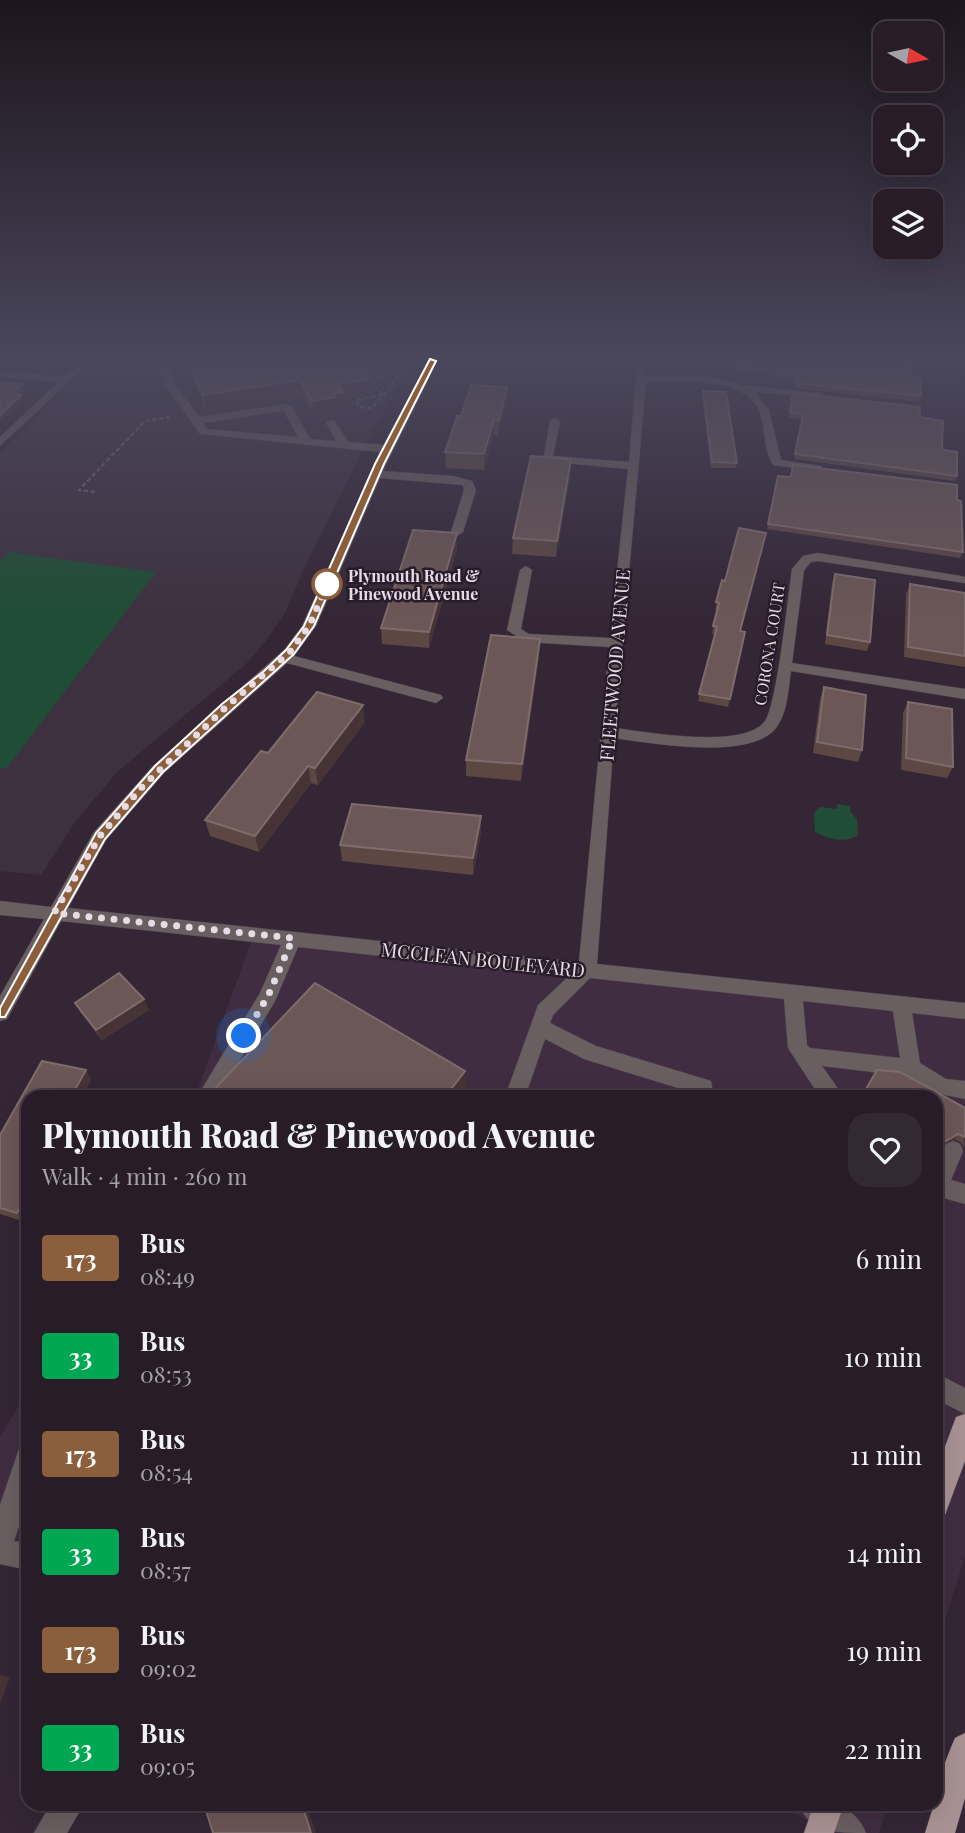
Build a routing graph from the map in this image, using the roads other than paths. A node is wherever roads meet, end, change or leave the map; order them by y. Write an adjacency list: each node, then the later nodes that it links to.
1 (361, 447): 5 (street)
2 (550, 447): 6 (street)
3 (636, 447): 6 (street, FLEETWOOD AVENUE)
4 (770, 447): 7 (street)
5 (387, 449): 8 (street)
6 (634, 466): 12 (street, FLEETWOOD AVENUE)
7 (832, 470)
8 (375, 474): 9 (street); 13 (street)
9 (457, 531)
10 (526, 570): 12 (street)
11 (961, 580): 14 (street, CORONA COURT)
12 (616, 643): 17 (street, FLEETWOOD AVENUE)
13 (284, 658): 16 (street); 19 (street)
14 (785, 666): 15 (street); 17 (street, CORONA COURT)
15 (965, 694)
16 (436, 698)
17 (607, 732): 21 (street, FLEETWOOD AVENUE)
18 (0, 908): 19 (street, MCCLEAN BOULEVARD)
19 (54, 913): 20 (street, MCCLEAN BOULEVARD); 25 (street)
20 (293, 938): 21 (street, MCCLEAN BOULEVARD); 29 (street)
21 (587, 970): 22 (street, MCCLEAN BOULEVARD); 26 (street)
22 (793, 992): 23 (street, MCCLEAN BOULEVARD); 27 (street)
23 (901, 1004): 24 (street, MCCLEAN BOULEVARD); 28 (street)
24 (965, 1011)
25 (0, 1013)
26 (540, 1027): 30 (street); 31 (street)
27 (806, 1056): 28 (street); 32 (street)
28 (911, 1074): 33 (street)
29 (211, 1090)
30 (518, 1090)
31 (704, 1090)
32 (826, 1090)
33 (952, 1093)
34 (953, 1152): 35 (street)
35 (943, 1173)
36 (943, 1188): 37 (street)
37 (965, 1194)
38 (943, 1389): 39 (street)
39 (965, 1402)
40 (965, 1426): 42 (main road)
41 (21, 1480): 43 (street)
42 (943, 1487)
43 (0, 1545)
44 (0, 1551): 45 (street)
45 (21, 1556)
46 (965, 1748): 51 (main road)
47 (64, 1811): 49 (street)
48 (822, 1813): 50 (street)
49 (49, 1833)
50 (851, 1833)
51 (940, 1833)

